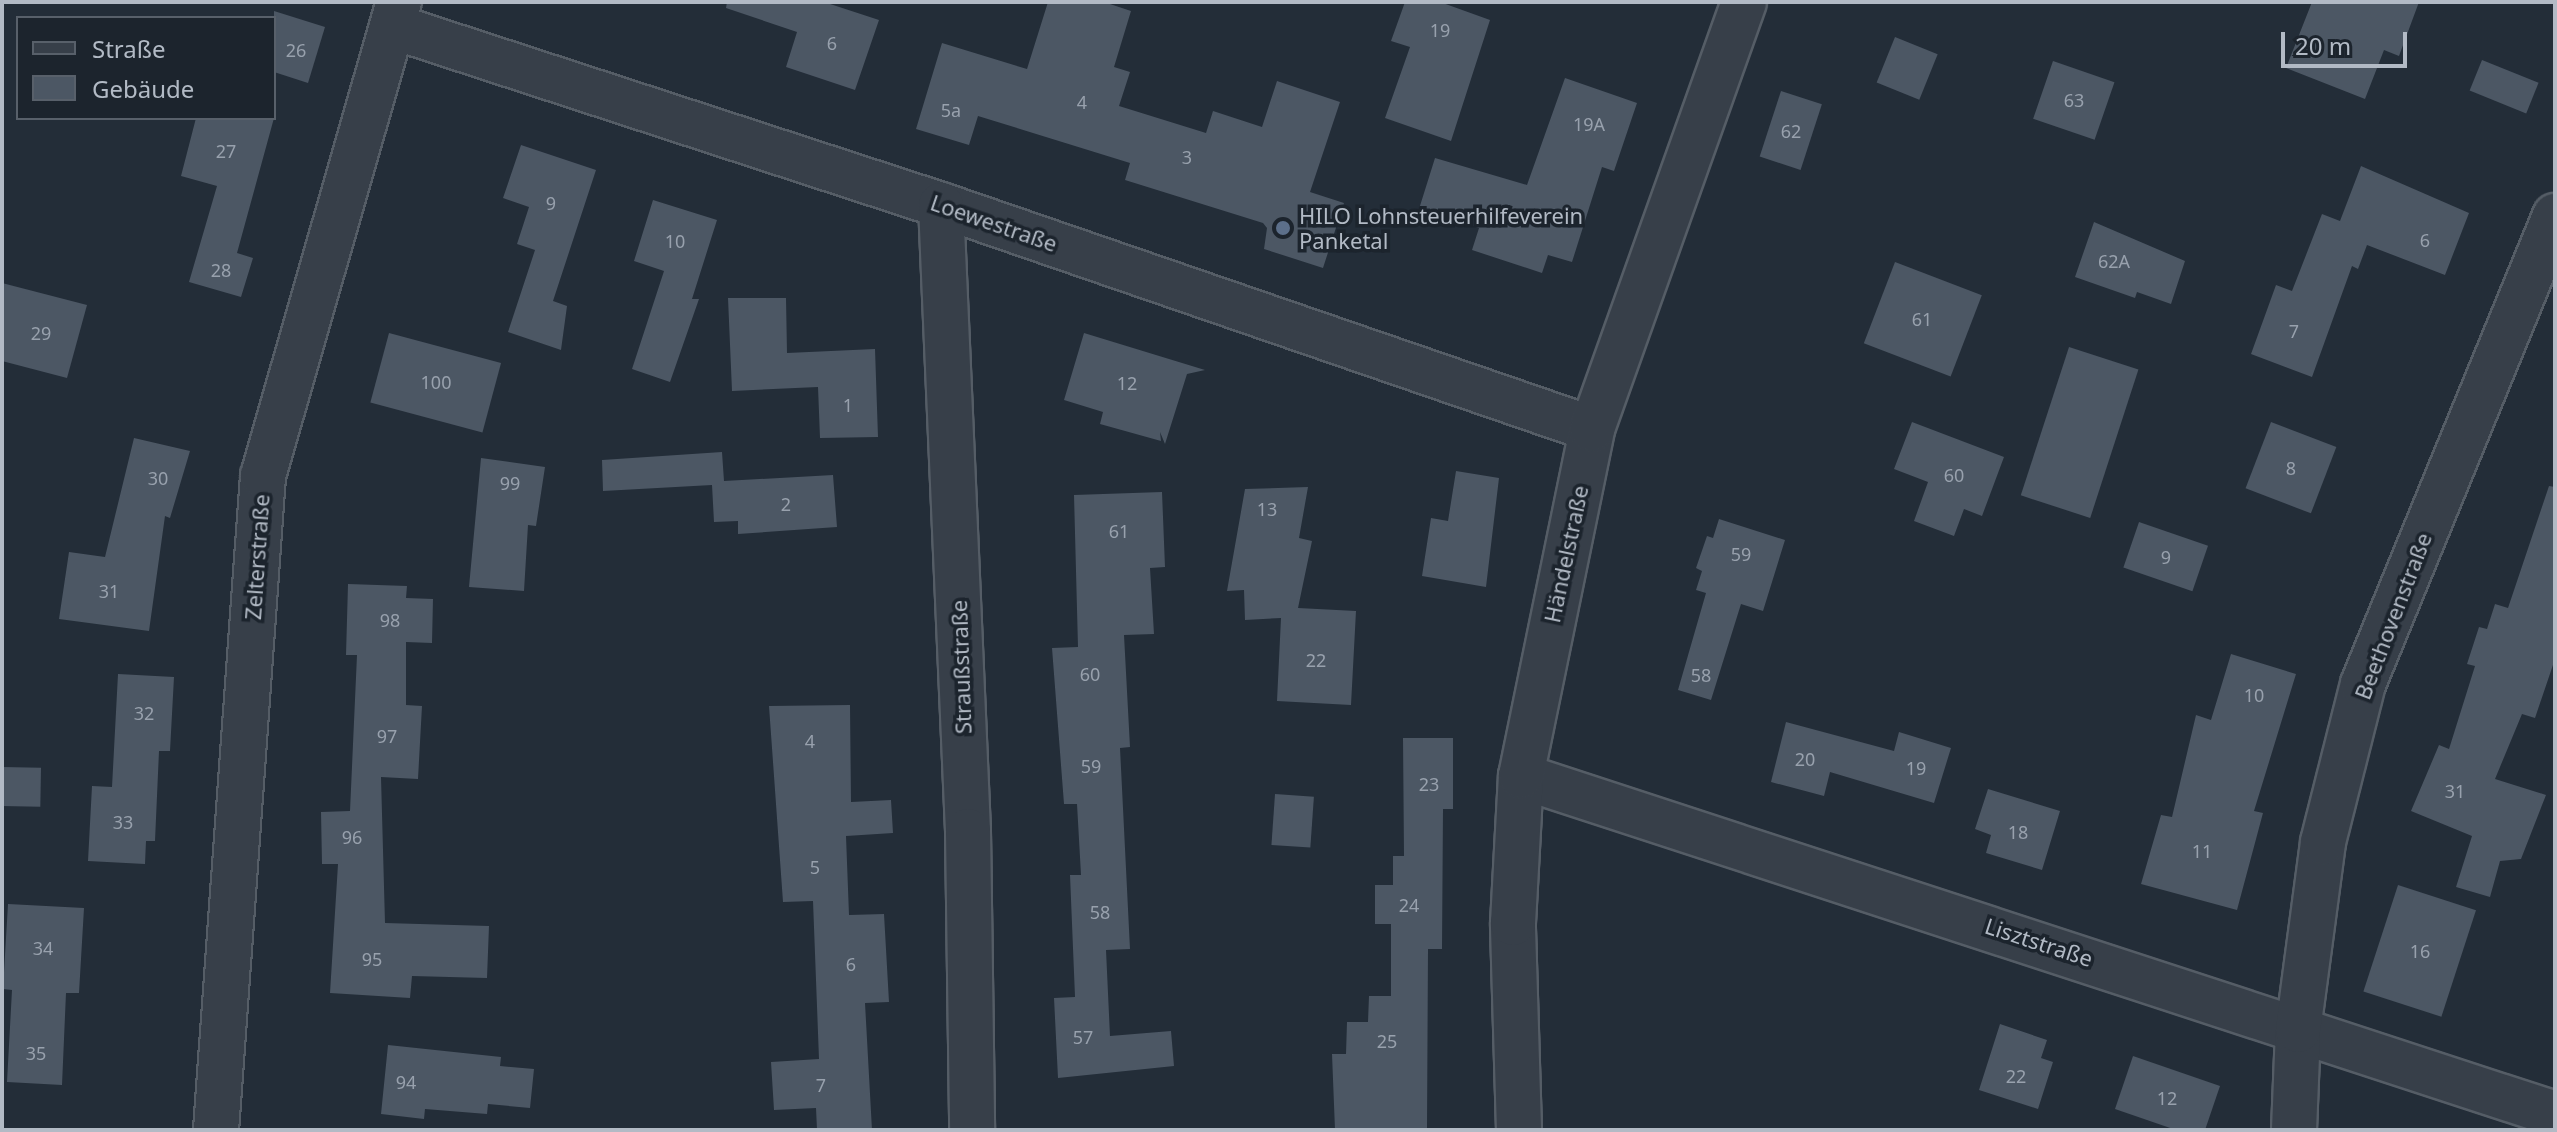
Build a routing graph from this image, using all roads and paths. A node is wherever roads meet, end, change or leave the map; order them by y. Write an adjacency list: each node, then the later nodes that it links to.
1 (1744, 2): 5 (street, Händelstraße)
2 (395, 14): 3 (street, Loewestraße); 9 (street, Zelterstraße)
3 (941, 205): 5 (street, Loewestraße); 10 (street, Straußstraße)
4 (2555, 216): 7 (street, Beethovenstraße)
5 (1592, 429): 6 (street, Händelstraße)
6 (1521, 776): 7 (street, Lisztstraße); 11 (street, Händelstraße)
7 (2298, 1030): 8 (street, Lisztstraße); 12 (street, Beethovenstraße)
8 (2555, 1114)
9 (216, 1130)
10 (972, 1130)
11 (1519, 1130)
12 (2294, 1130)

